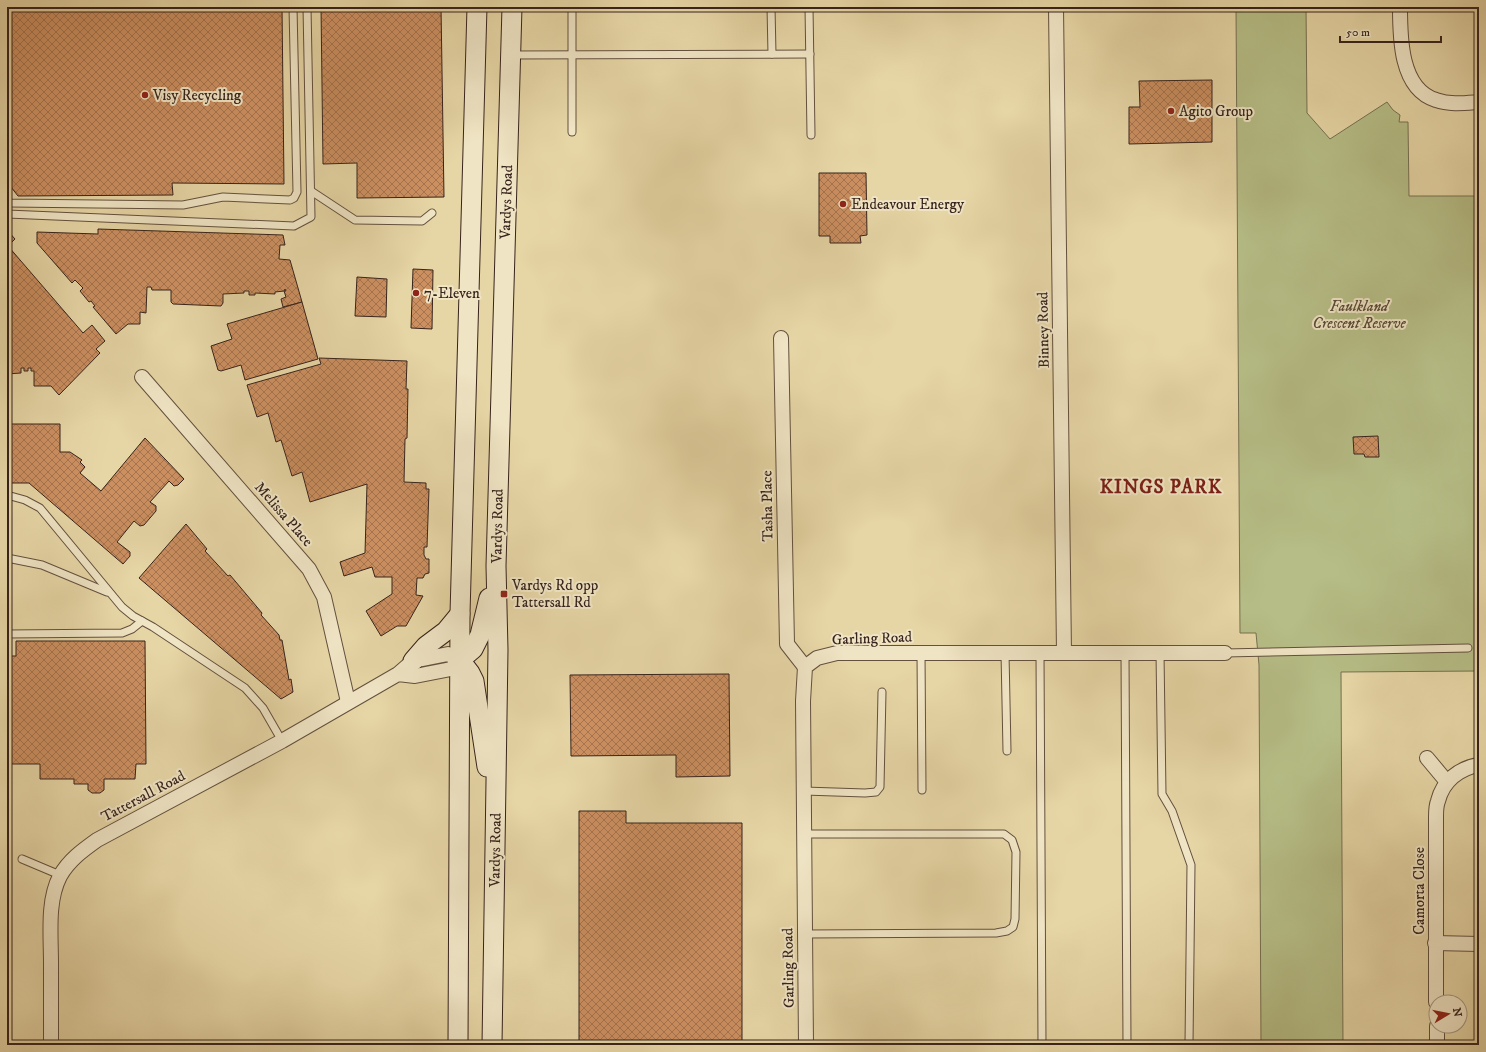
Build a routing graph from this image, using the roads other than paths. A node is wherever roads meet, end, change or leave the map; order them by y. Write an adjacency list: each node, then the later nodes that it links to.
1 (293, 7): 18 (lane)
2 (307, 7): 17 (lane)
3 (477, 7): 27 (main road)
4 (512, 7): 13 (main road, Vardys Road)
5 (572, 7): 12 (lane)
6 (771, 7): 10 (lane)
7 (809, 7): 11 (lane)
8 (1056, 7): 34 (street, Binney Road)
9 (1400, 7): 14 (street)
10 (772, 54): 11 (lane); 12 (lane)
11 (810, 54): 16 (lane)
12 (572, 55): 13 (lane); 15 (lane)
13 (510, 56): 25 (main road, Vardys Road)
14 (1479, 102)
15 (572, 132)
16 (811, 135)
17 (311, 191): 19 (lane); 20 (lane)
18 (7, 200)
19 (432, 213)
20 (7, 214)
21 (781, 338): 40 (street, Tasha Place)
22 (142, 377): 43 (street, Melissa Place)
23 (7, 495): 26 (lane)
24 (7, 558): 26 (lane)
25 (496, 566): 38 (main road); 51 (main road, Vardys Road)
26 (109, 592): 28 (lane)
27 (460, 614): 38 (main road); 39 (main road)
28 (142, 621): 29 (lane); 44 (lane)
29 (7, 634)
30 (1468, 648): 37 (lane)
31 (921, 653): 32 (street, Garling Road); 40 (street, Garling Road); 49 (lane)
32 (1005, 653): 33 (street, Garling Road); 45 (lane)
33 (1040, 653): 34 (street, Garling Road); 64 (lane)
34 (1064, 653): 35 (street, Garling Road)
35 (1125, 653): 36 (street, Garling Road); 65 (lane)
36 (1160, 653): 37 (street, Garling Road); 66 (lane)
37 (1225, 653)
38 (460, 660): 39 (street, Tattersall Road); 41 (street); 51 (main road); 61 (main road)
39 (413, 661): 41 (street, Tattersall Road)
40 (805, 667): 50 (street, Garling Road)
41 (398, 674): 43 (street, Tattersall Road)
42 (882, 692): 50 (lane)
43 (348, 702): 44 (street, Tattersall Road)
44 (282, 741): 54 (street, Tattersall Road)
45 (1007, 751)
46 (1428, 758): 48 (street)
47 (1479, 765): 48 (street, Camorta Close)
48 (1447, 782): 56 (street, Camorta Close)
49 (922, 790)
50 (804, 791): 52 (street, Garling Road)
51 (495, 828): 62 (main road, Vardys Road)
52 (804, 834): 55 (street, Garling Road); 55 (lane)
53 (22, 859): 54 (lane)
54 (60, 875): 60 (street, Tattersall Road)
55 (805, 934): 63 (street, Garling Road)
56 (1435, 943): 57 (street); 58 (street, Camorta Close)
57 (1479, 944)
58 (1436, 994)
59 (1437, 1034): 67 (street)
60 (51, 1045)
61 (458, 1045)
62 (492, 1045)
63 (806, 1045)
64 (1042, 1045)
65 (1127, 1045)
66 (1189, 1045)
67 (1437, 1045)

